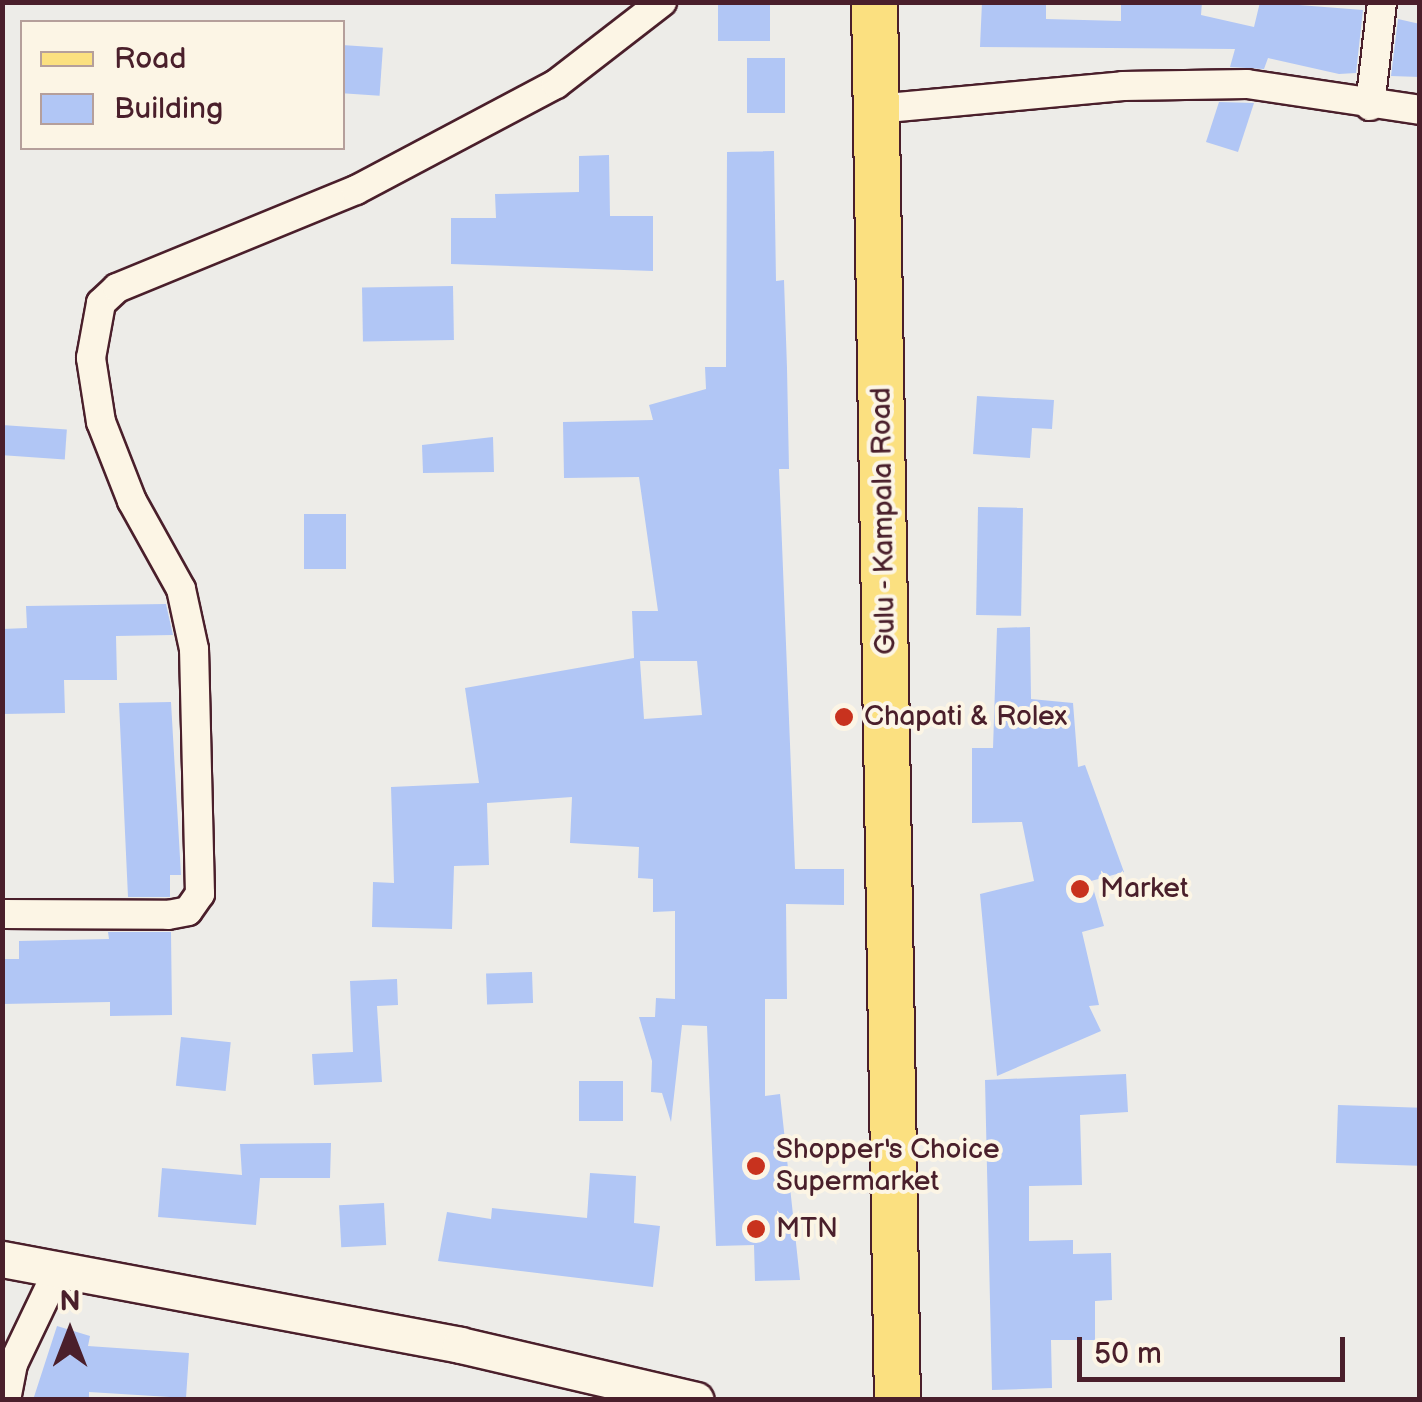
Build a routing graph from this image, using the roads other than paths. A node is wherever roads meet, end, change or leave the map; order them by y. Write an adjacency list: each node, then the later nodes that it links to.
1 (662, 2): 7 (street)
2 (874, 2): 5 (main road, Gulu - Kampala Road)
3 (1382, 2): 4 (street)
4 (1370, 106): 5 (street); 6 (street)
5 (876, 109): 12 (main road, Gulu - Kampala Road)
6 (1420, 110)
7 (2, 914)
8 (2, 1259): 9 (street)
9 (56, 1272): 10 (street); 11 (street)
10 (6, 1400)
11 (696, 1400)
12 (897, 1400)

